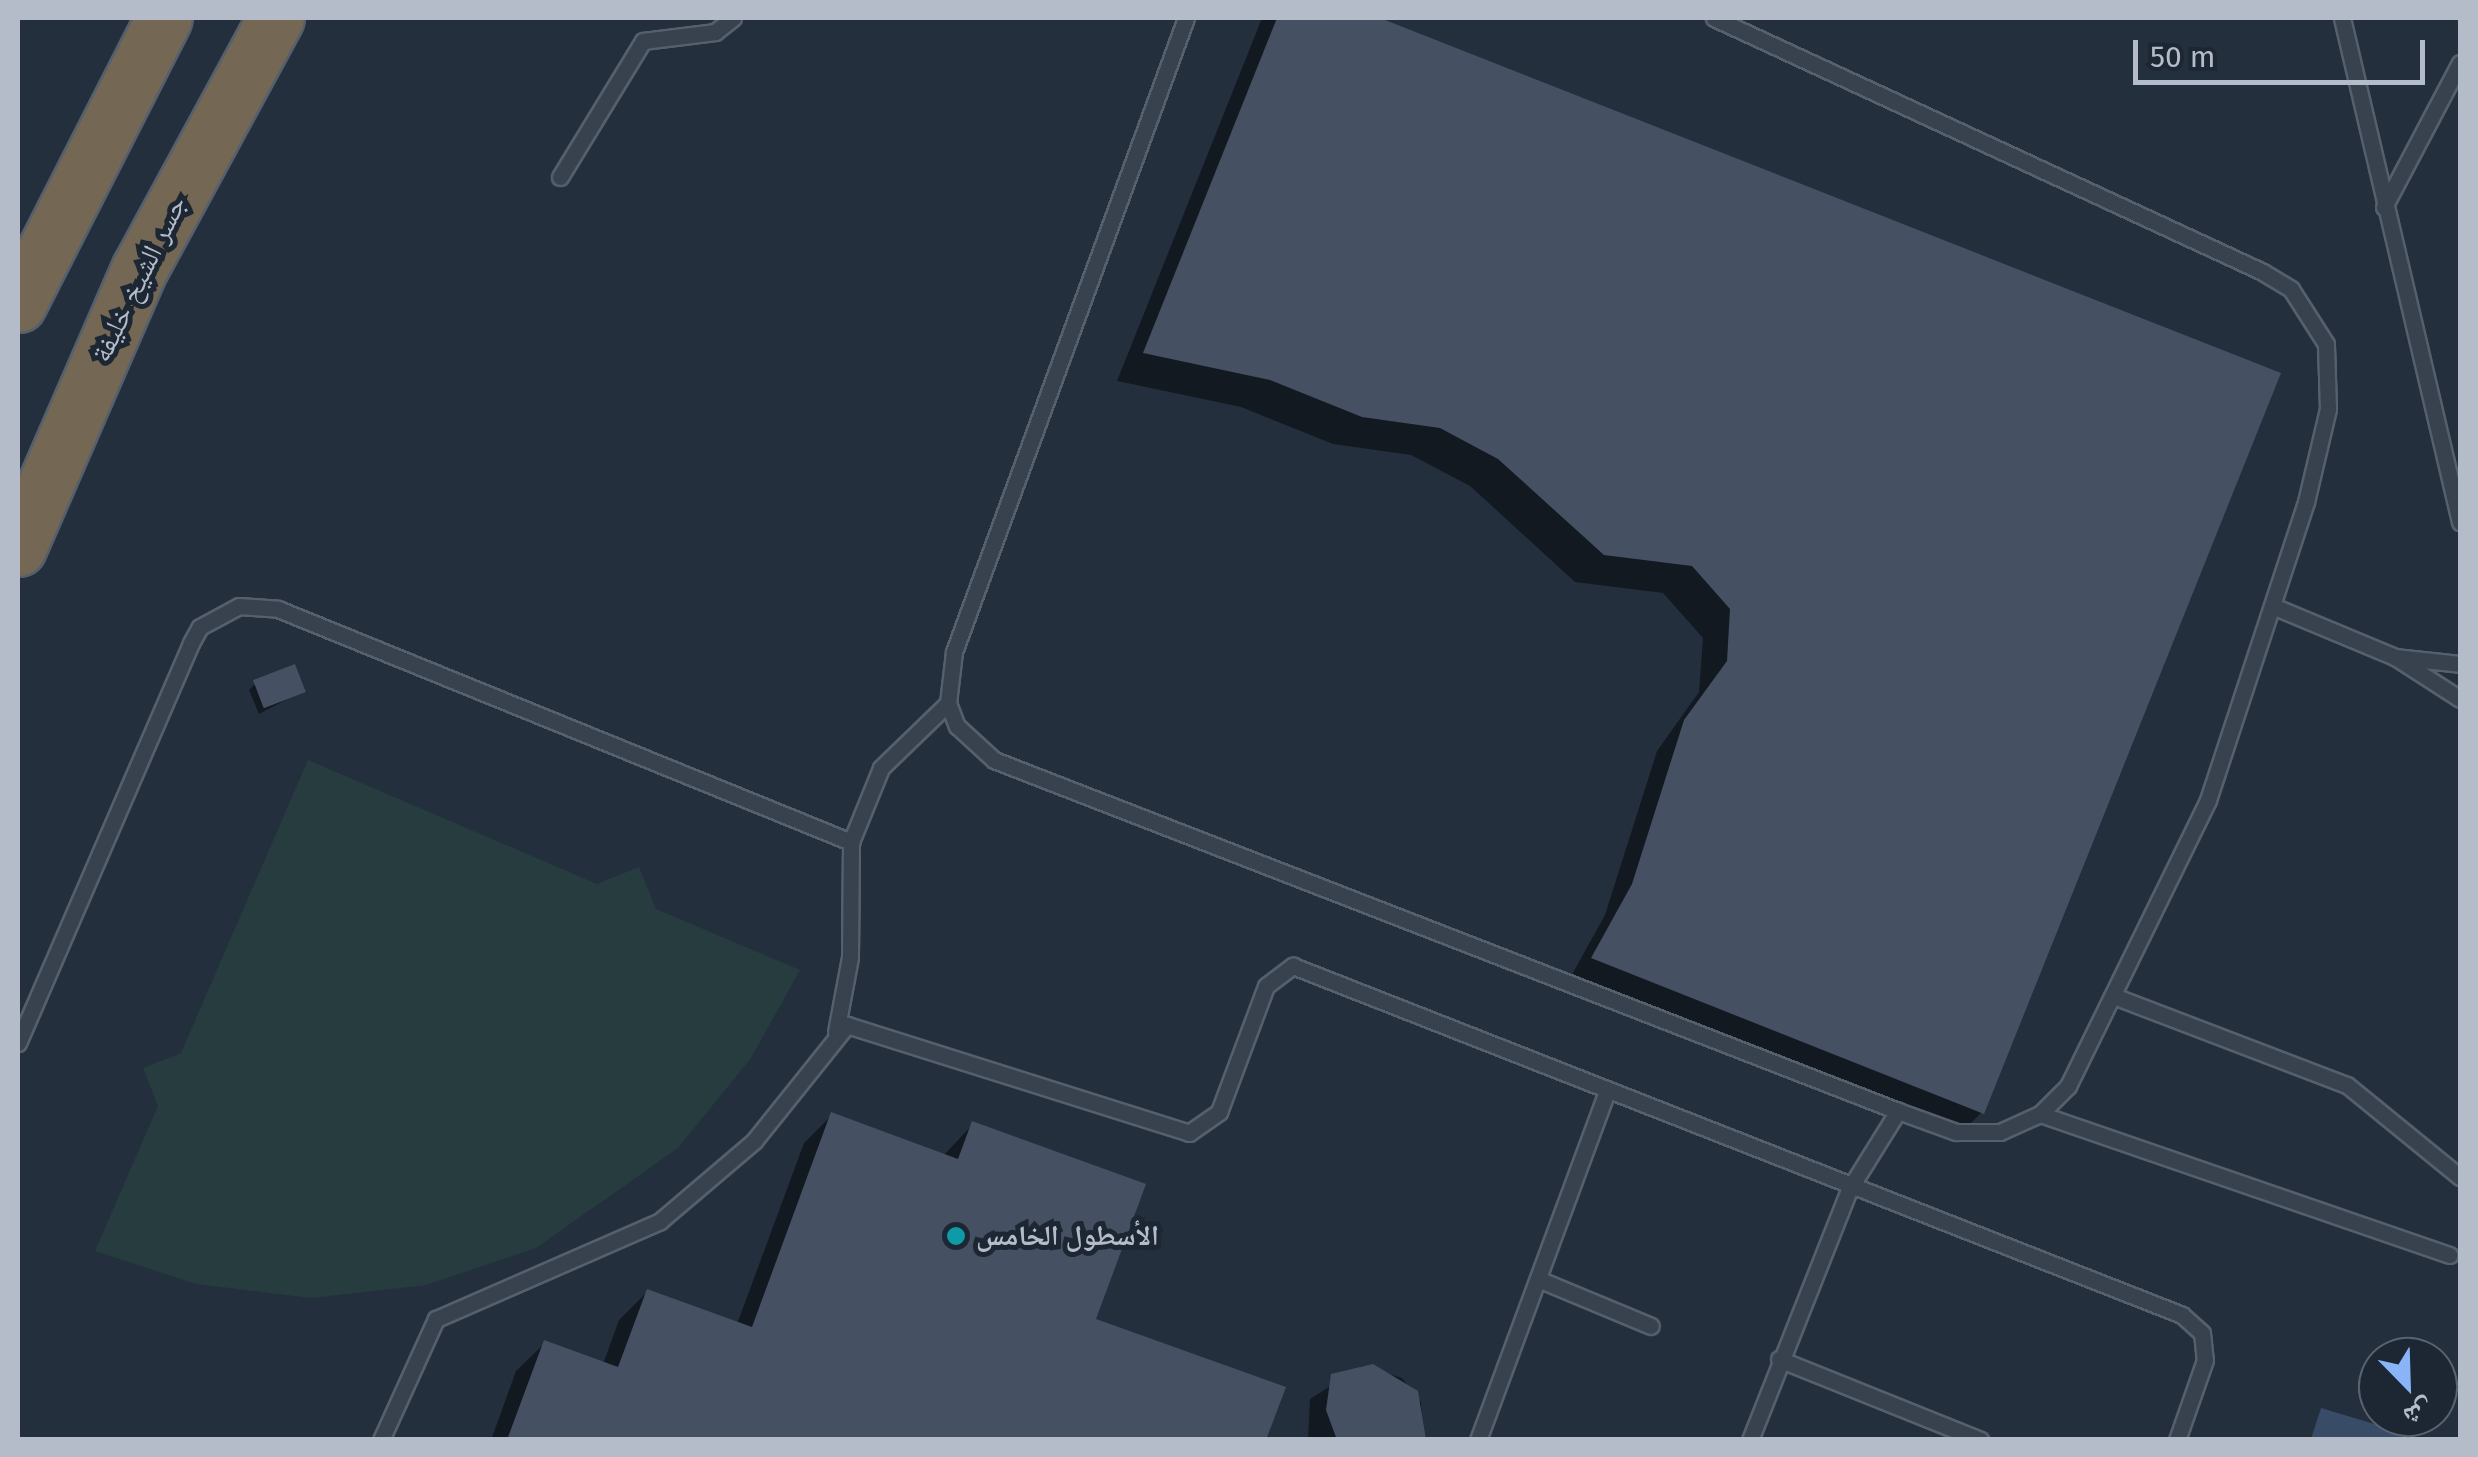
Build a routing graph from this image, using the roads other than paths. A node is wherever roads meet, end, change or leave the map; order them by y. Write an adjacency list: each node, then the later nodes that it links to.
1 (164, 18): 10 (highway)
2 (276, 18): 12 (highway, جسر الشيخ خليفة)
3 (733, 18): 8 (lane)
4 (1186, 18): 17 (lane)
5 (1714, 18): 13 (lane)
6 (2342, 18): 9 (lane)
7 (2460, 63): 9 (lane)
8 (560, 176)
9 (2384, 207): 11 (lane)
10 (18, 304)
11 (2460, 522)
12 (18, 548)
13 (2275, 606): 14 (lane); 19 (lane)
14 (2395, 656): 15 (lane); 16 (lane)
15 (2460, 664)
16 (2460, 699)
17 (948, 702): 18 (lane); 23 (lane)
18 (851, 842): 20 (lane); 21 (lane)
19 (2116, 998): 24 (lane); 25 (lane)
20 (836, 1032): 22 (lane); 31 (lane)
21 (18, 1043)
22 (1608, 1090): 26 (lane); 28 (lane)
23 (1898, 1111): 24 (lane); 26 (lane)
24 (2040, 1114): 27 (lane)
25 (2460, 1177)
26 (1850, 1188): 30 (lane); 35 (lane)
27 (2449, 1255)
28 (1538, 1279): 29 (lane); 32 (lane)
29 (1650, 1326)
30 (1779, 1359): 33 (lane); 34 (lane)
31 (382, 1440)
32 (1478, 1440)
33 (1750, 1440)
34 (1980, 1440)
35 (2177, 1440)

